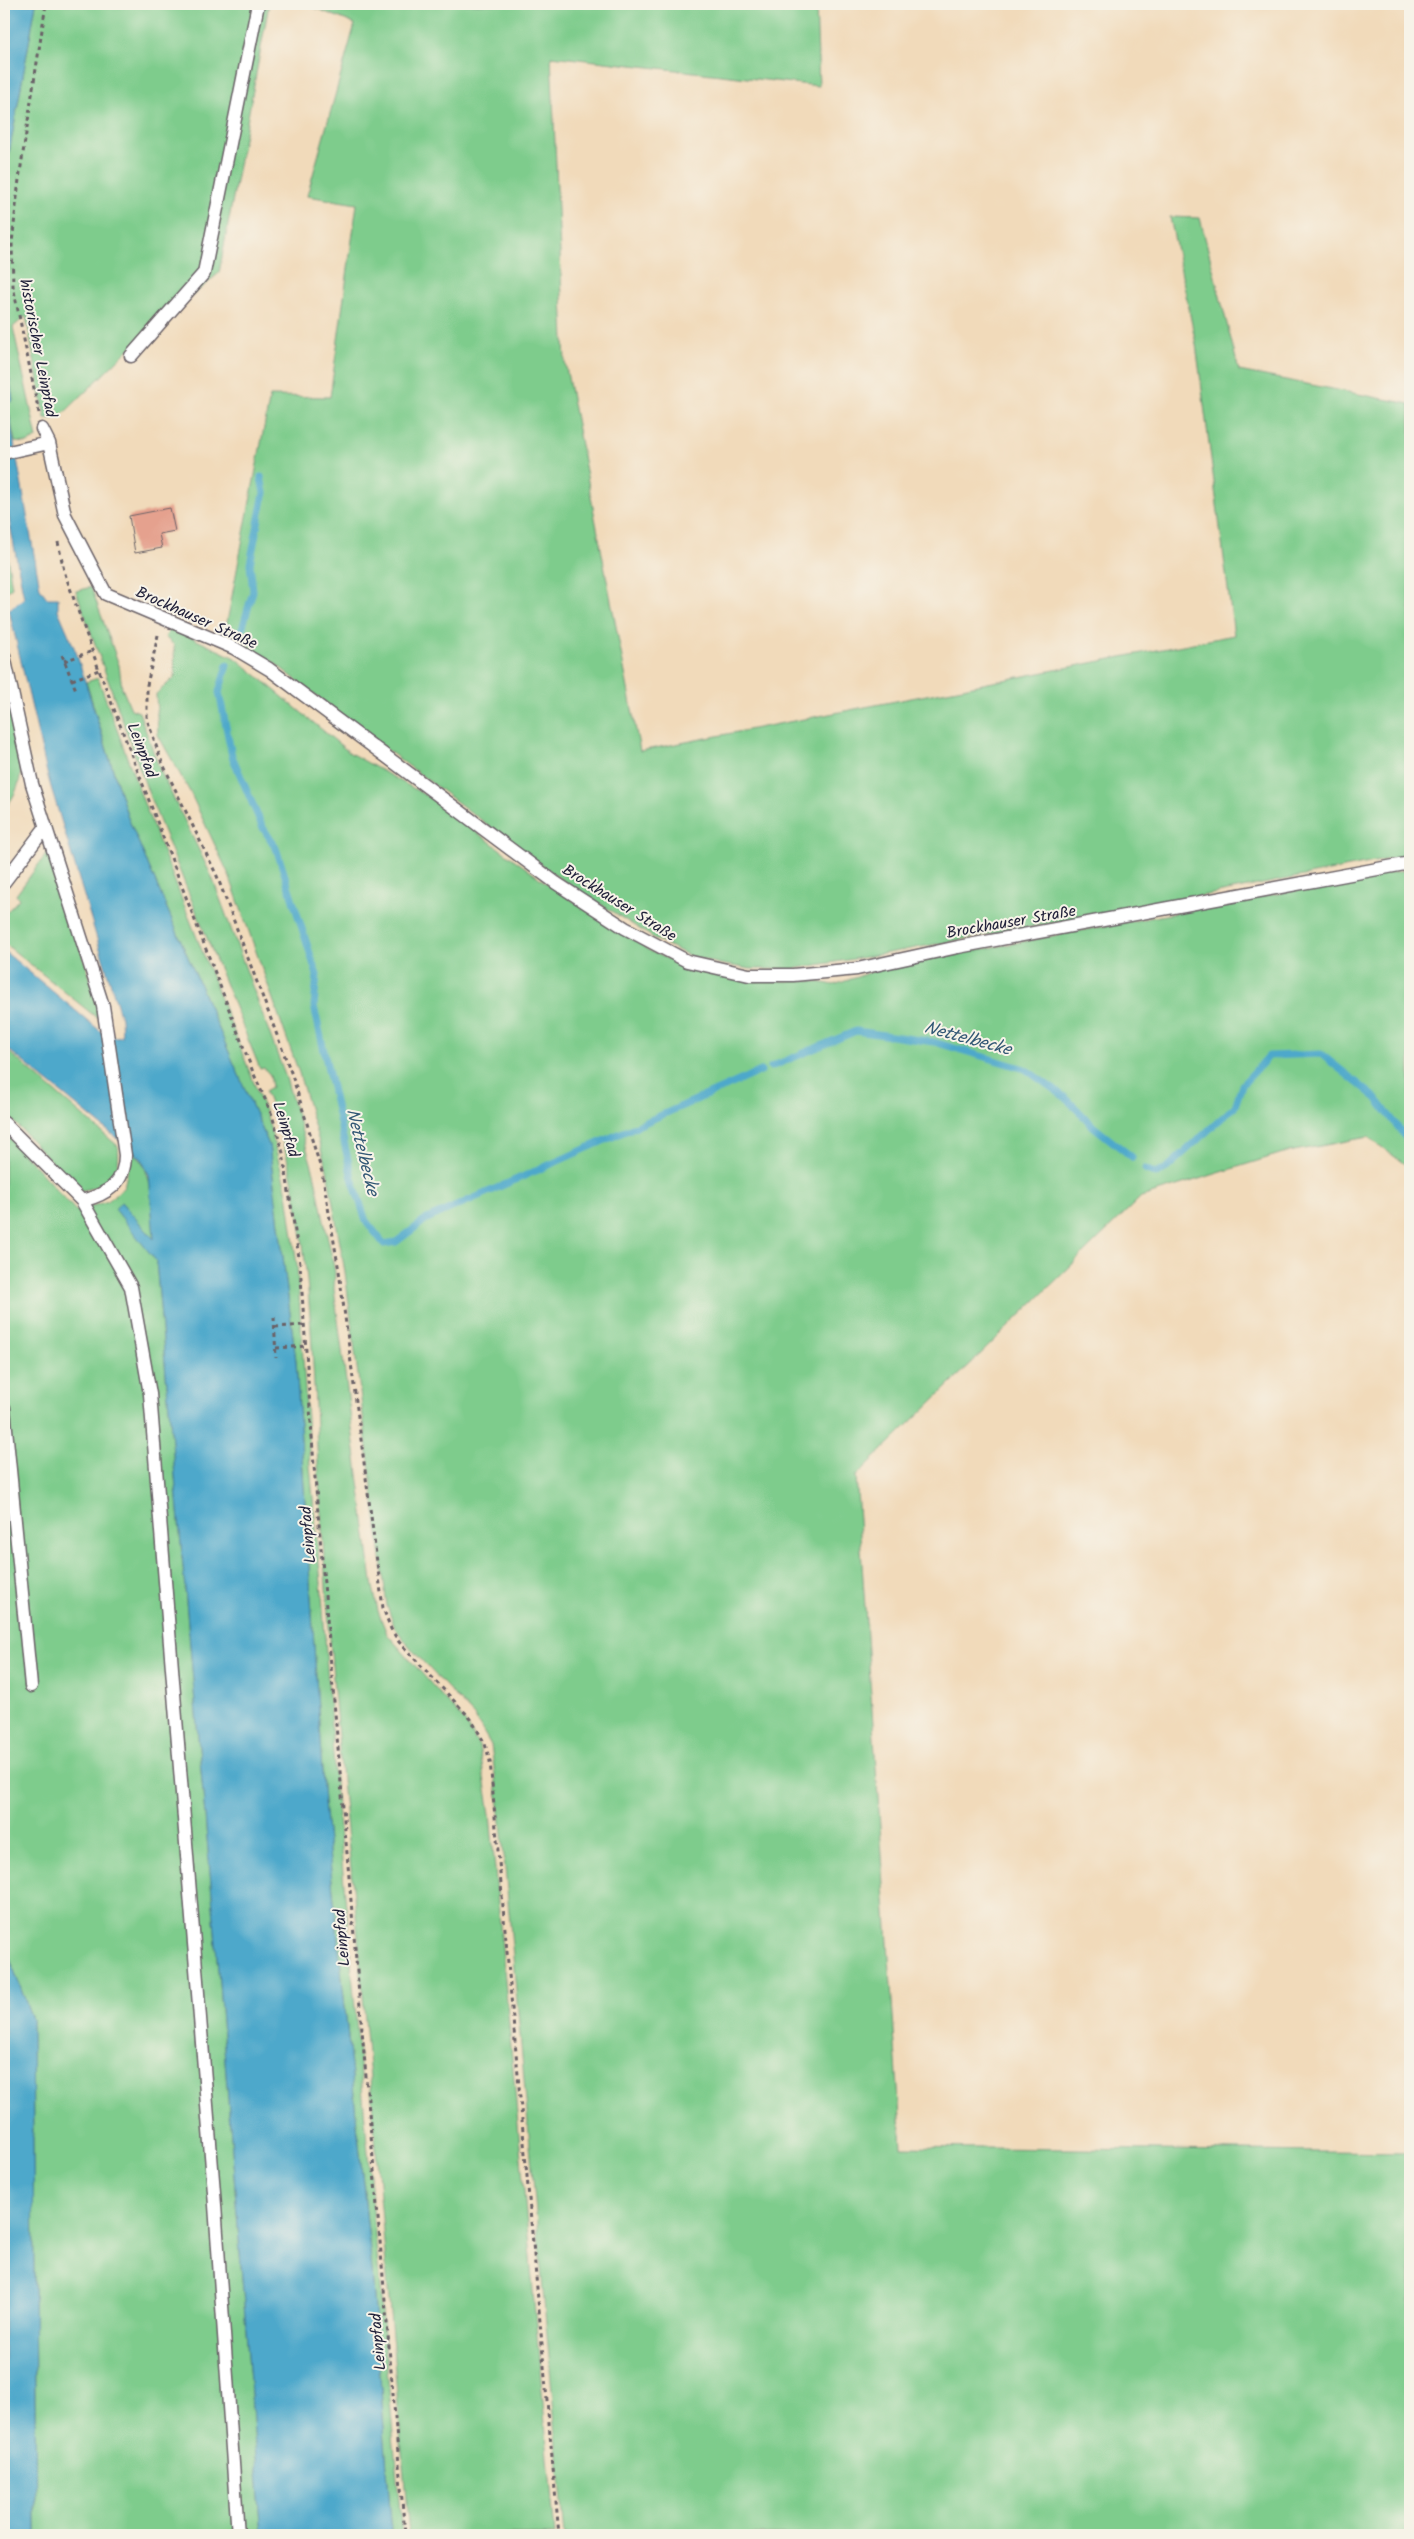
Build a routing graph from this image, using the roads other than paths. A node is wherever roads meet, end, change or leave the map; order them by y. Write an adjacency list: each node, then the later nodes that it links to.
1 (258, 4): 2 (lane)
2 (131, 356)
3 (42, 429): 4 (lane, Brockhauser Straße)
4 (49, 443): 5 (lane); 8 (lane, Brockhauser Straße)
5 (4, 453)
6 (4, 656): 7 (lane)
7 (45, 828): 9 (lane); 11 (lane)
8 (1410, 863)
9 (4, 882)
10 (4, 1123): 11 (lane)
11 (82, 1201): 14 (lane)
12 (4, 1408): 13 (lane)
13 (30, 1686)
14 (238, 2535)

